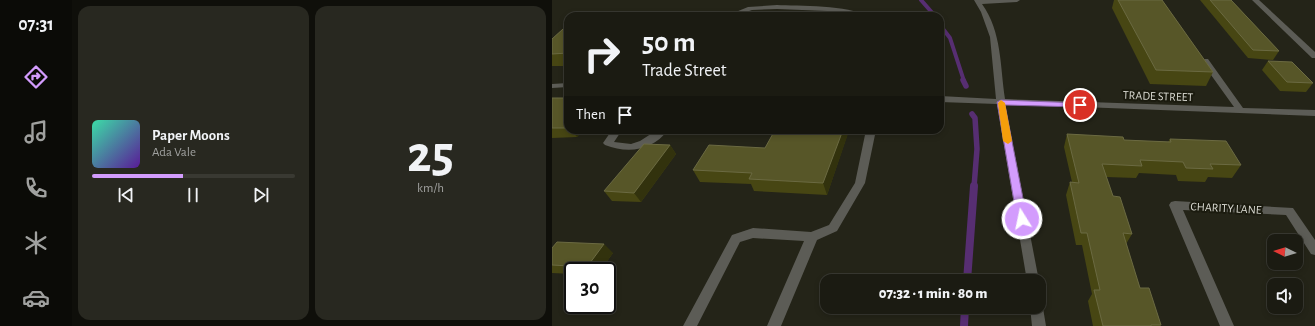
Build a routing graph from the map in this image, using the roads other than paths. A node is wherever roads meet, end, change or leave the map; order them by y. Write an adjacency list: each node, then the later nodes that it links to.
1 (1017, 0): 3 (street)
2 (1255, 0): 7 (street)
3 (977, 1): 11 (street)
4 (742, 12): 5 (street)
5 (846, 12)
6 (1199, 52): 12 (street)
7 (1315, 56)
8 (564, 85): 9 (street)
9 (552, 86)
10 (944, 99): 11 (street, TRADE STREET)
11 (1001, 102): 12 (street, TRADE STREET); 19 (street)
12 (1240, 110): 13 (street, TRADE STREET)
13 (1315, 113)
14 (614, 134): 15 (street)
15 (658, 134)
16 (870, 134): 17 (street)
17 (812, 237): 21 (street); 22 (street)
18 (1315, 250): 24 (street, CHARITY LANE)
19 (1031, 274)
20 (1038, 314): 23 (street)
21 (690, 326)
22 (774, 326)
23 (1039, 326)
24 (1227, 326)

